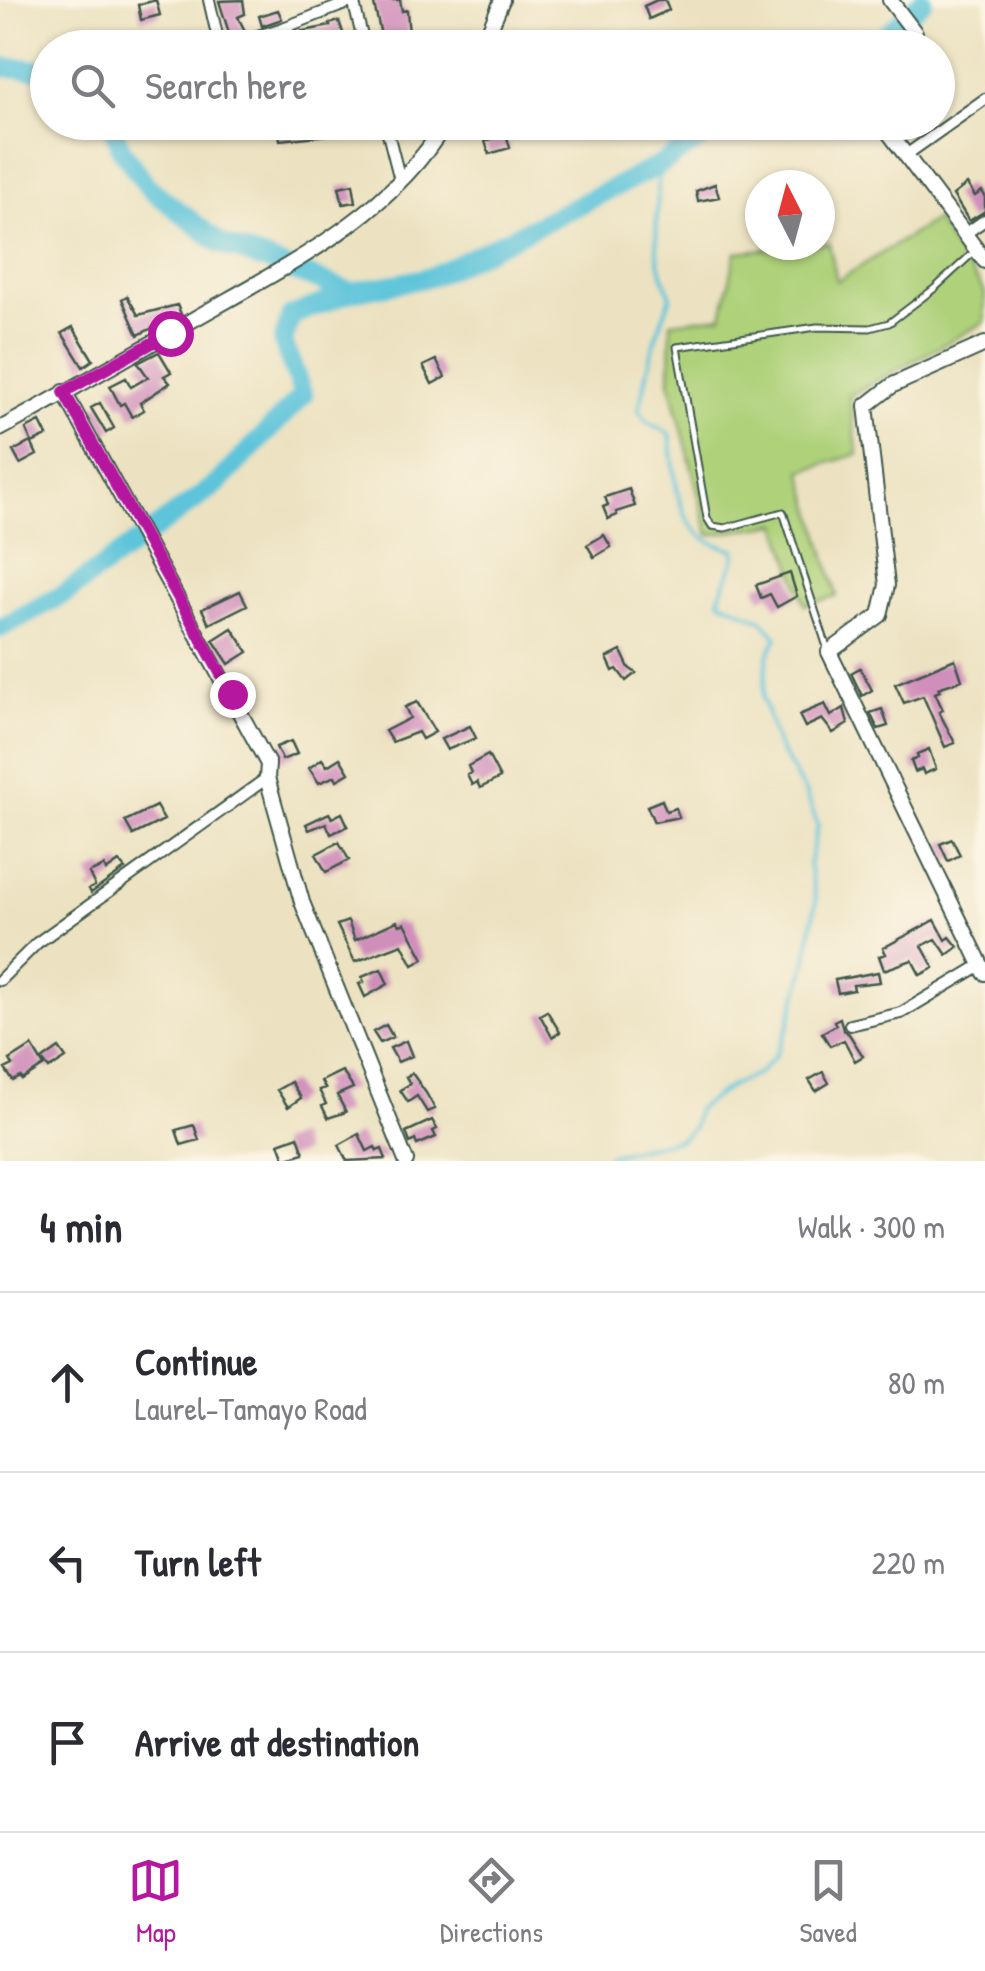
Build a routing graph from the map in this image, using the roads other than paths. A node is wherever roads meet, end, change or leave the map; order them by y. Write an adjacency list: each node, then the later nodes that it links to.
1 (209, 0): 5 (street)
2 (353, 0): 6 (street); 7 (street)
3 (502, 0): 8 (street)
4 (890, 0): 9 (street)
5 (216, 30)
6 (277, 30)
7 (360, 30)
8 (490, 30)
9 (908, 30)
10 (985, 100): 11 (street)
11 (955, 121)
12 (390, 140): 17 (street)
13 (435, 140): 17 (street)
14 (894, 140): 16 (street)
15 (928, 140): 16 (street)
16 (906, 155): 19 (street)
17 (400, 180): 22 (street)
18 (985, 220): 19 (street)
19 (965, 234): 20 (street)
20 (981, 255): 24 (lane)
21 (985, 344): 24 (street)
22 (64, 392): 23 (street); 25 (street)
23 (0, 428)
24 (829, 652): 26 (street)
25 (267, 778): 27 (street); 29 (street)
26 (983, 969): 28 (street)
27 (0, 980)
28 (850, 1025)
29 (400, 1159)

